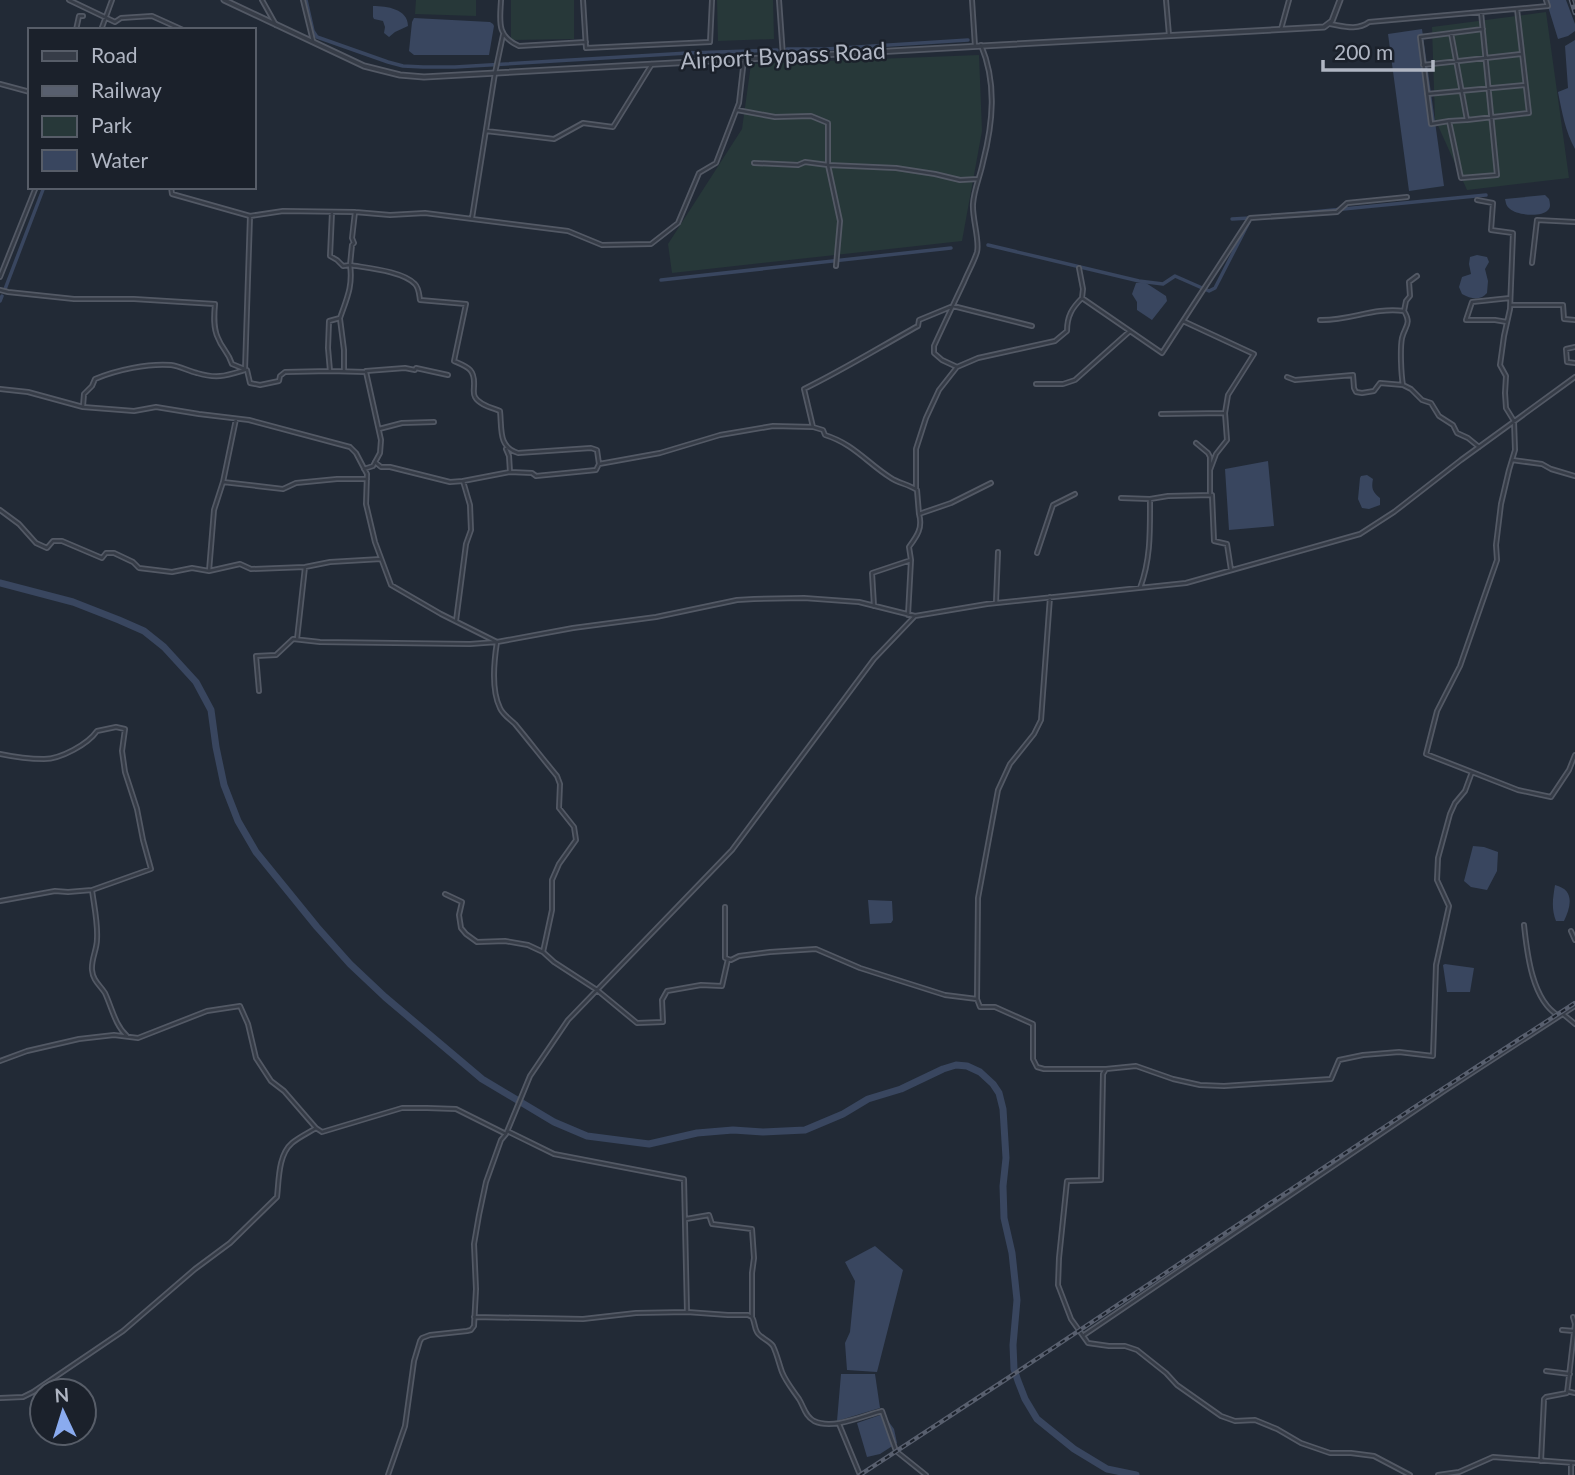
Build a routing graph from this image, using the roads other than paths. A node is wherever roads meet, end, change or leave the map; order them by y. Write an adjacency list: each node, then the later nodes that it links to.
1 (69, 0): 20 (street)
2 (112, 0): 20 (street)
3 (225, 0): 22 (street, Airport Bypass Road)
4 (262, 0): 22 (street)
5 (303, 0): 32 (street)
6 (501, 0): 29 (street)
7 (583, 0): 31 (street)
8 (712, 0): 31 (street)
9 (779, 0): 36 (street)
10 (972, 0): 34 (street)
11 (1166, 0): 30 (street)
12 (1289, 0): 26 (street)
13 (1340, 0): 21 (street)
14 (1546, 0): 17 (street)
15 (1573, 0): 16 (street)
16 (1575, 5)
17 (1517, 9): 18 (street); 35 (street)
18 (1481, 12): 21 (street); 27 (street)
19 (83, 16): 23 (street)
20 (105, 18): 24 (street); 25 (street)
21 (1330, 24): 26 (street, Airport Bypass Road)
22 (276, 25): 32 (street, Airport Bypass Road)
23 (76, 28)
24 (102, 28)
25 (179, 28)
26 (1281, 29): 30 (street, Airport Bypass Road)
27 (1483, 29): 28 (street); 37 (street)
28 (1451, 33): 39 (street); 41 (street)
29 (503, 35): 31 (street); 42 (street)
30 (1169, 35): 33 (street, Airport Bypass Road)
31 (586, 42)
32 (313, 43): 42 (street, Airport Bypass Road)
33 (981, 45): 34 (street, Airport Bypass Road); 56 (street)
34 (975, 46): 36 (street, Airport Bypass Road)
35 (1522, 54): 37 (street); 44 (street)
36 (783, 56): 38 (street, Airport Bypass Road)
37 (1485, 58): 39 (street); 45 (street)
38 (744, 59): 40 (street, Airport Bypass Road); 49 (street)
39 (1457, 61): 41 (street); 47 (street)
40 (652, 64): 42 (street, Airport Bypass Road); 53 (street)
41 (1423, 65): 48 (street)
42 (495, 73): 53 (street)
43 (0, 84): 46 (street)
44 (1526, 85): 45 (street); 50 (street)
45 (1488, 89): 47 (street); 50 (street)
46 (28, 91)
47 (1462, 91): 48 (street); 51 (street)
48 (1427, 94): 52 (street)
49 (737, 110): 55 (street); 64 (street)
50 (1491, 117): 51 (street); 52 (street)
51 (1466, 120): 52 (street)
52 (1449, 121)
53 (486, 131): 64 (street)
54 (754, 163): 55 (street)
55 (828, 165): 56 (street); 68 (street)
56 (978, 179): 76 (street)
57 (35, 189): 71 (street)
58 (171, 189): 63 (street)
59 (1407, 197): 81 (street)
60 (1477, 200): 75 (street)
61 (332, 212): 62 (street); 63 (street); 67 (street)
62 (355, 212): 64 (street); 67 (street)
63 (250, 216): 88 (street)
64 (471, 219)
65 (1575, 222): 66 (street)
66 (1532, 263)
67 (350, 265): 78 (street); 107 (street)
68 (836, 266)
69 (1079, 268): 73 (street)
70 (1417, 276): 77 (street)
71 (0, 277)
72 (0, 290): 88 (street)
73 (1082, 298): 84 (street); 87 (street)
74 (1510, 298): 82 (street)
75 (1511, 305): 80 (street); 82 (street)
76 (953, 306): 83 (street); 87 (street); 104 (street)
77 (1404, 310): 79 (street); 96 (street)
78 (340, 318): 89 (street); 90 (street)
79 (1320, 320)
80 (1575, 320)
81 (1183, 321): 84 (street); 99 (street)
82 (1507, 322): 102 (street)
83 (1032, 326)
84 (1130, 331): 95 (street)
85 (1575, 347): 86 (street)
86 (1575, 363)
87 (957, 367): 120 (street)
88 (245, 370): 89 (street); 98 (street)
89 (330, 371): 90 (street)
90 (344, 371): 91 (street)
91 (366, 372): 92 (street); 105 (street)
92 (448, 375)
93 (1575, 376): 102 (street)
94 (1287, 377): 96 (street)
95 (1036, 384)
96 (1403, 385): 108 (street)
97 (0, 389): 98 (street)
98 (83, 407): 101 (street)
99 (1225, 413): 100 (street); 113 (street)
100 (1161, 414)
101 (236, 418): 112 (street); 118 (street)
102 (1514, 421): 108 (street); 109 (street)
103 (434, 422): 105 (street)
104 (813, 427): 111 (street); 120 (street)
105 (379, 429): 110 (street)
106 (1196, 443): 113 (street)
107 (505, 446): 111 (street); 114 (street)
108 (1479, 447): 133 (street)
109 (1512, 460): 115 (street); 146 (street)
110 (375, 462): 112 (street); 117 (street)
111 (599, 464): 114 (street)
112 (365, 469): 116 (street)
113 (1210, 470): 122 (street)
114 (510, 472): 117 (street)
115 (1575, 476)
116 (367, 479): 118 (street); 129 (street)
117 (463, 481): 140 (street)
118 (223, 482): 132 (street)
119 (990, 483): 126 (street)
120 (916, 490): 126 (street)
121 (1075, 494): 128 (street)
122 (1210, 495): 124 (street); 133 (street)
123 (1121, 498): 124 (street)
124 (1150, 499): 134 (street)
125 (0, 510): 132 (street)
126 (919, 514): 130 (street)
127 (998, 552): 136 (street)
128 (1037, 553)
129 (381, 559): 131 (street); 140 (street)
130 (911, 560): 137 (street); 138 (street)
131 (304, 567): 132 (street); 141 (street)
132 (209, 571)
133 (1231, 571): 134 (street)
134 (1140, 588): 135 (street)
135 (1050, 597): 136 (street); 157 (street)
136 (996, 603): 139 (street)
137 (874, 606): 138 (street); 142 (street)
138 (908, 615): 139 (street)
139 (915, 617): 156 (street)
140 (456, 621): 142 (street)
141 (297, 639): 142 (street); 143 (street)
142 (497, 642): 154 (street)
143 (259, 691)
144 (0, 754): 147 (street)
145 (1575, 755): 146 (street)
146 (1472, 772): 164 (street)
147 (92, 890): 149 (street); 162 (street)
148 (445, 894): 154 (street)
149 (0, 901)
150 (725, 908): 155 (street)
151 (1524, 925): 160 (street)
152 (1571, 931): 153 (street)
153 (1575, 940)
154 (543, 952): 156 (street)
155 (728, 959): 156 (street); 157 (street)
156 (597, 990): 166 (street)
157 (977, 999): 164 (street)
158 (1575, 1006): 159 (street)
159 (1563, 1014): 160 (street); 161 (street)
160 (1559, 1016): 175 (street)
161 (1575, 1024)
162 (127, 1036): 163 (street); 165 (street)
163 (0, 1061)
164 (1105, 1069): 175 (street)
165 (316, 1128): 166 (street); 180 (street)
166 (506, 1133): 167 (street); 169 (street)
167 (686, 1219): 168 (street); 170 (street)
168 (687, 1312): 169 (street); 170 (street)
169 (474, 1317): 184 (street)
170 (752, 1317): 181 (street)
171 (1573, 1317): 172 (street)
172 (1575, 1324): 174 (street)
173 (1562, 1329): 174 (street)
174 (1574, 1331): 177 (street)
175 (1083, 1336): 187 (street)
176 (1546, 1371): 177 (street)
177 (1570, 1374): 178 (street)
178 (1567, 1391): 179 (street); 182 (street)
179 (1575, 1393)
180 (0, 1398)
181 (839, 1424): 185 (street); 186 (street)
182 (1542, 1461): 183 (street); 188 (street)
183 (1573, 1463): 189 (street)
184 (388, 1475)
185 (860, 1475)
186 (926, 1475)
187 (1410, 1475)
188 (1438, 1475)
189 (1572, 1475)

